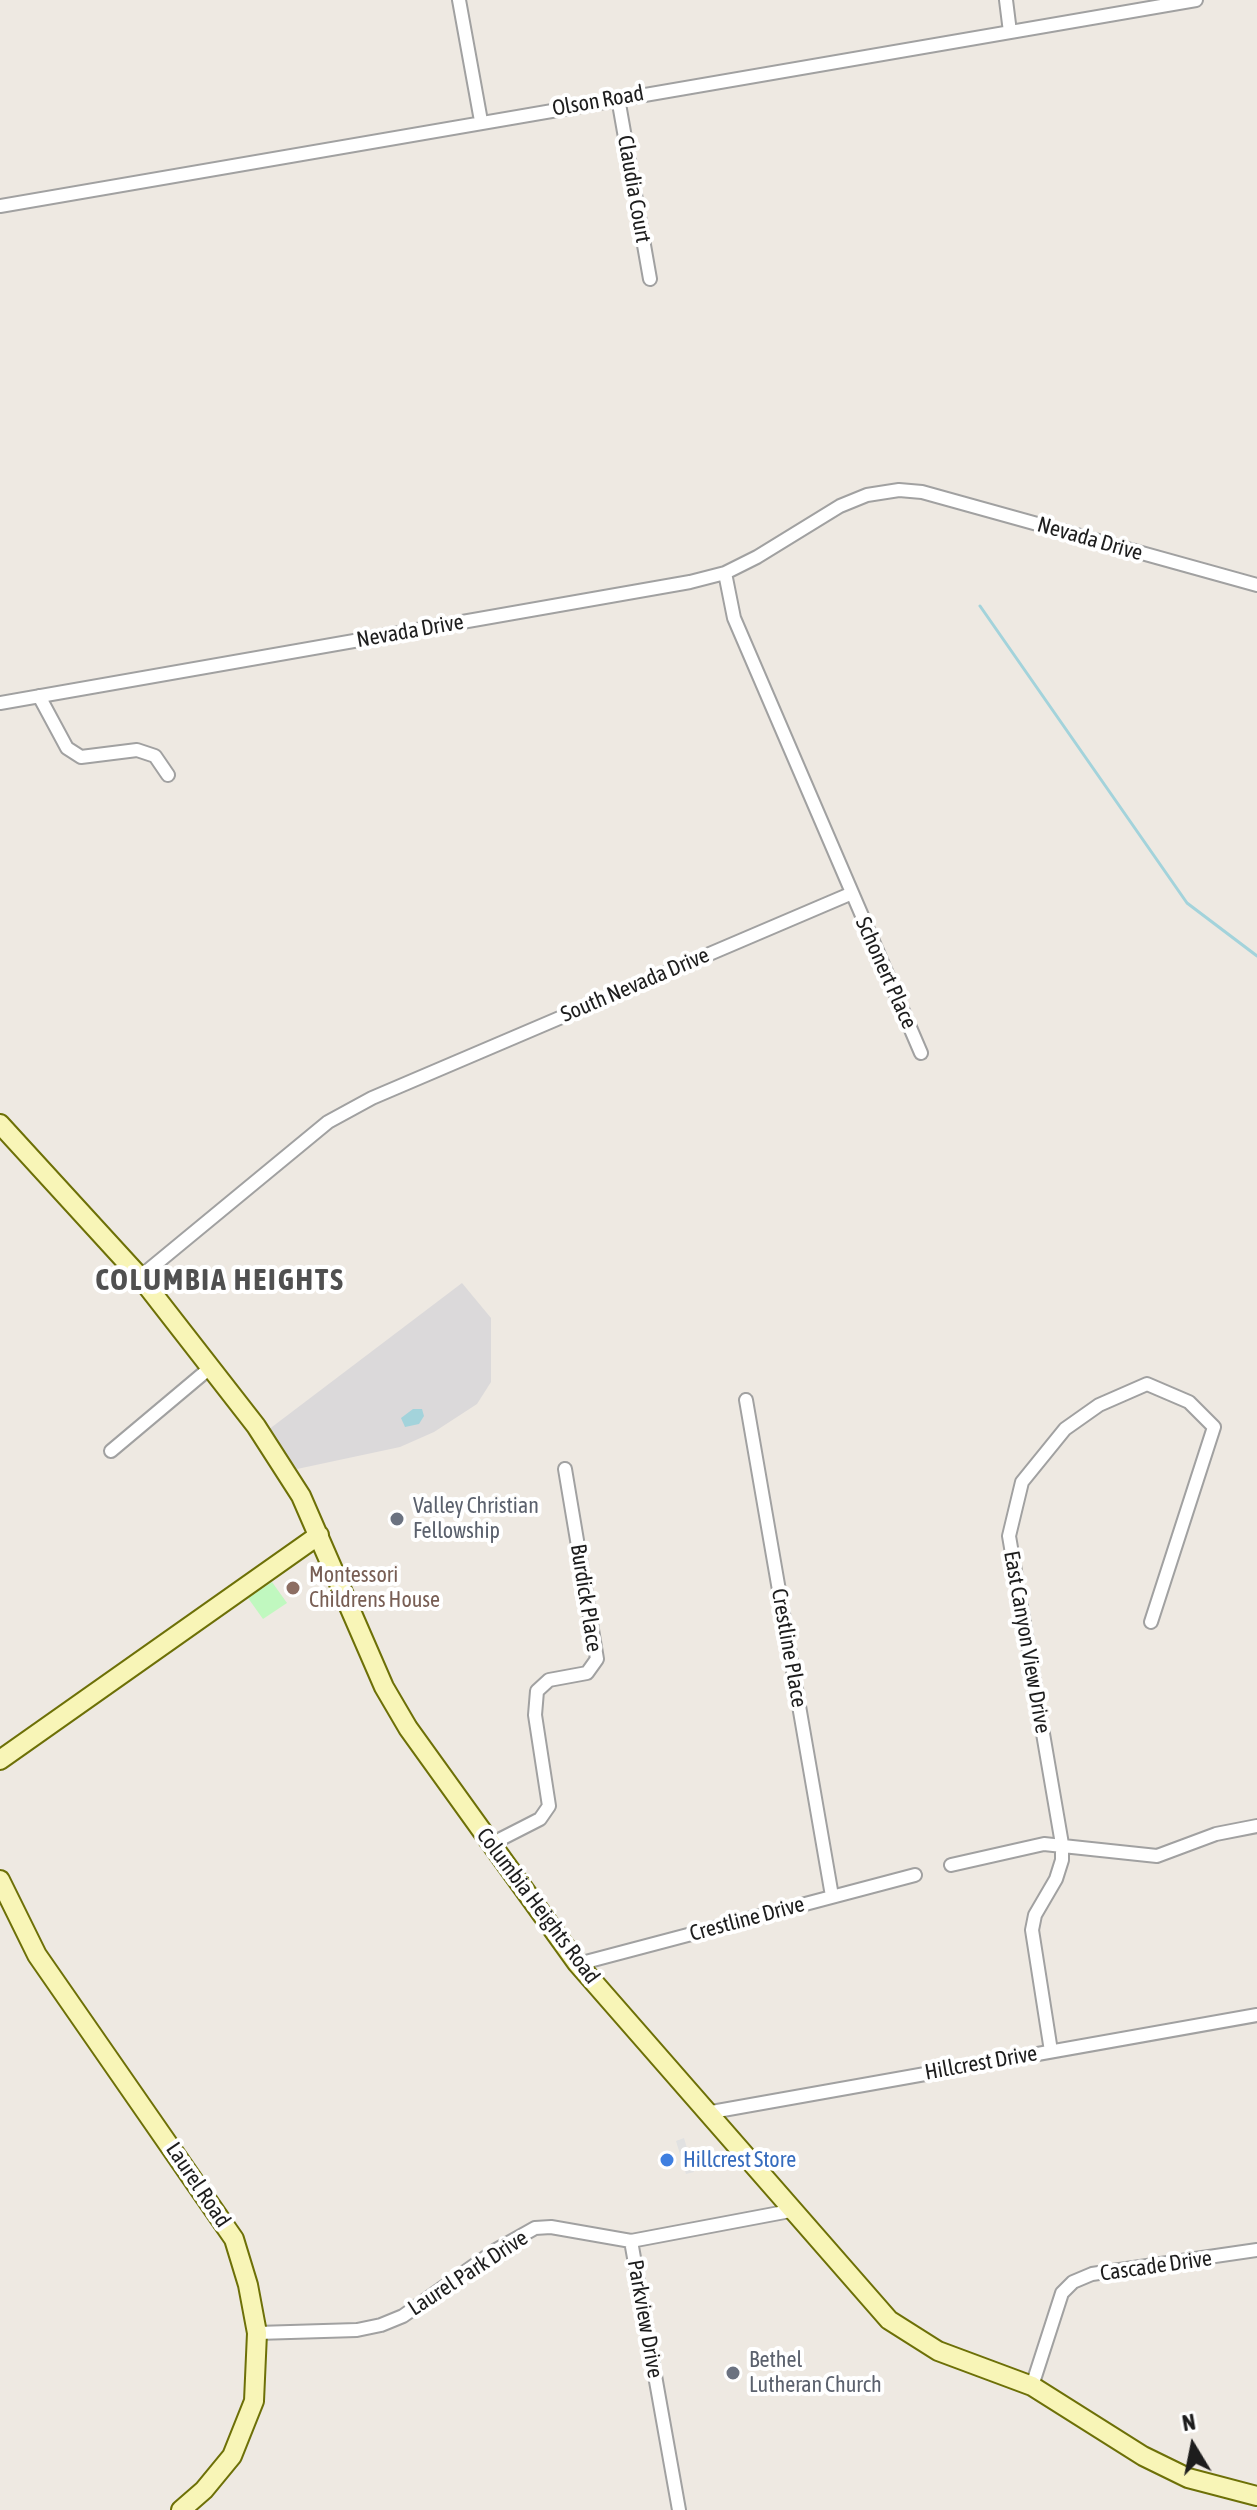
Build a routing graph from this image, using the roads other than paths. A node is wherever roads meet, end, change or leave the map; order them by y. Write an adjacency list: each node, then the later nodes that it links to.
1 (459, 0): 6 (street)
2 (1006, 0): 4 (street)
3 (1196, 0): 4 (street, Olson Road)
4 (1010, 32): 5 (street, Olson Road)
5 (618, 98): 6 (street, Olson Road); 8 (street, Claudia Court)
6 (481, 121): 7 (street, Olson Road)
7 (0, 206)
8 (650, 279)
9 (725, 573): 10 (street, Nevada Drive); 11 (street, Nevada Drive); 14 (street)
10 (1257, 585)
11 (39, 696): 12 (street, Nevada Drive); 13 (street)
12 (0, 703)
13 (168, 775)
14 (850, 894): 15 (street, Schonert Place); 17 (street, South Nevada Drive)
15 (921, 1053)
16 (0, 1124): 17 (street, Columbia Heights Road)
17 (140, 1277): 18 (street, Columbia Heights Road)
18 (211, 1367): 20 (street); 22 (street, Columbia Heights Road)
19 (746, 1400): 31 (street, Crestline Place)
20 (111, 1451)
21 (565, 1469): 26 (street, Burdick Place)
22 (319, 1535): 24 (street); 26 (street, Columbia Heights Road)
23 (1151, 1622): 27 (street, East Canyon View Drive)
24 (0, 1760)
25 (1257, 1826): 27 (street)
26 (491, 1844): 32 (street, Columbia Heights Road)
27 (1062, 1844): 28 (street); 34 (street, East Canyon View Drive)
28 (951, 1865)
29 (915, 1875): 31 (street, Crestline Drive)
30 (0, 1880): 39 (street, Laurel Road)
31 (832, 1896): 32 (street, Crestline Drive)
32 (578, 1964): 35 (street, Columbia Heights Road)
33 (1257, 2015): 34 (street, Hillcrest Drive)
34 (1051, 2051): 35 (street, Hillcrest Drive)
35 (706, 2113): 36 (street, Columbia Heights Road)
36 (790, 2211): 37 (street, Parkview Drive); 40 (street, Columbia Heights Road)
37 (631, 2241): 39 (street, Laurel Park Drive); 43 (street, Parkview Drive)
38 (1257, 2250): 40 (street, Cascade Drive)
39 (257, 2333): 42 (street, Laurel Road)
40 (1032, 2386): 41 (street, Columbia Heights Road)
41 (1257, 2496)
42 (181, 2510)
43 (679, 2510)

